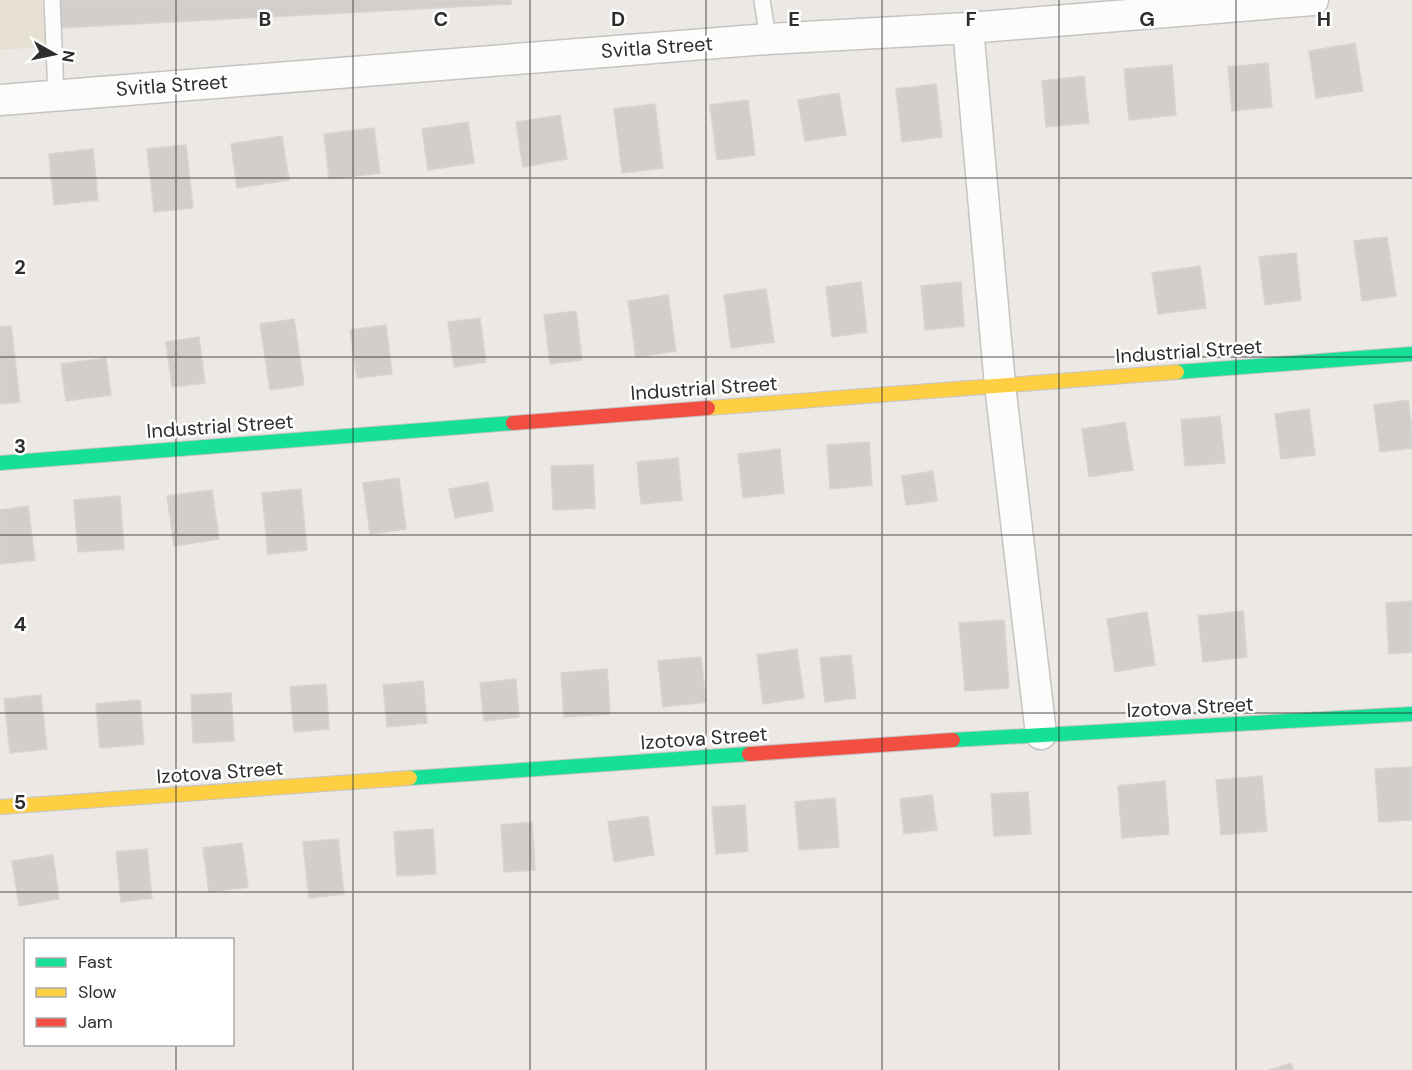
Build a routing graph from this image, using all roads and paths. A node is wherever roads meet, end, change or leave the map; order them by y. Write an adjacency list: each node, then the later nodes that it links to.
1 (52, 0): 6 (lane)
2 (762, 0): 5 (lane)
3 (1313, 0): 4 (street, Svitla Street)
4 (968, 28): 5 (street, Svitla Street); 9 (street)
5 (768, 39): 6 (street, Svitla Street)
6 (56, 94): 7 (street, Svitla Street)
7 (0, 100)
8 (1412, 354): 9 (street, Industrial Street)
9 (1000, 385): 10 (street, Industrial Street); 12 (street)
10 (0, 463)
11 (1412, 714): 12 (street, Izotova Street)
12 (1041, 734): 13 (street, Izotova Street)
13 (0, 807)

